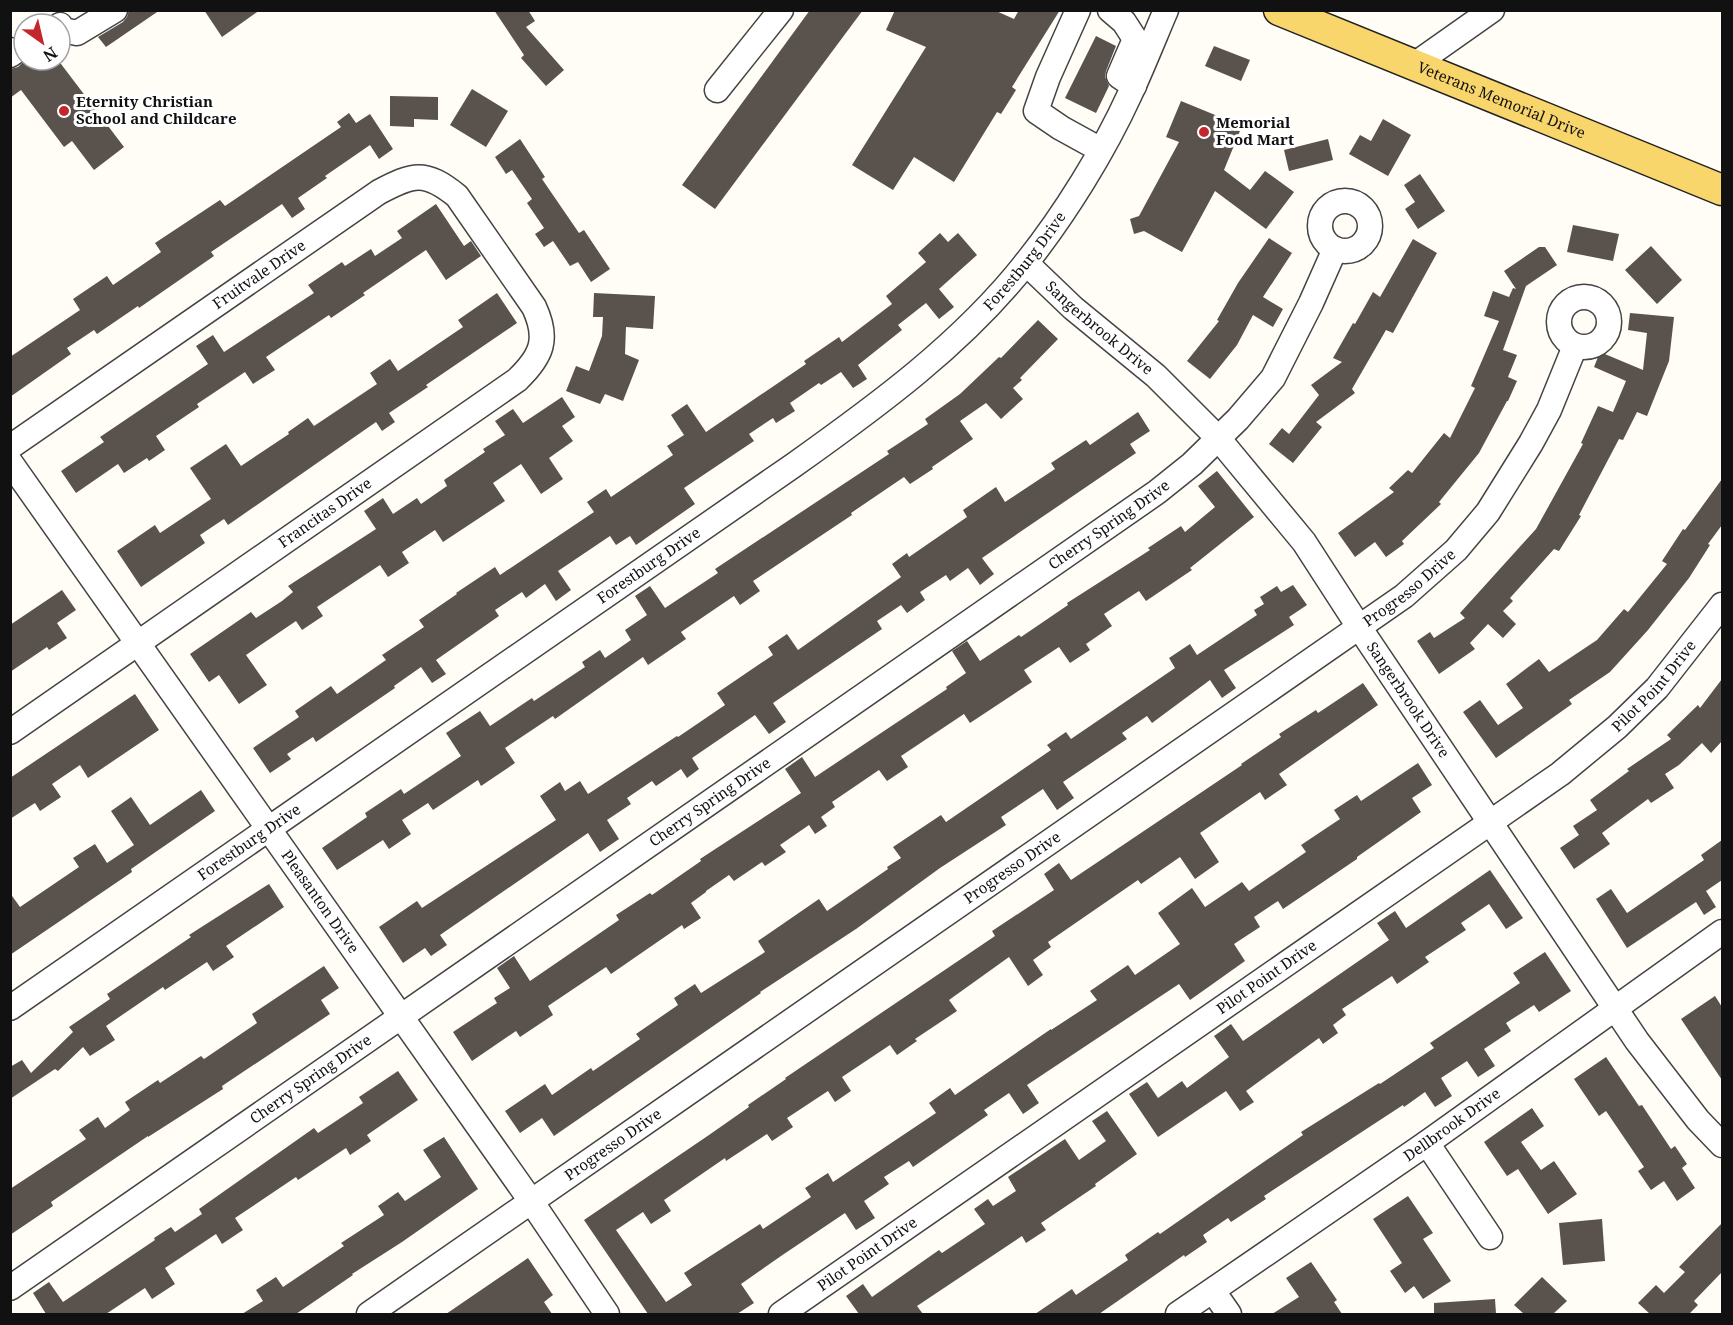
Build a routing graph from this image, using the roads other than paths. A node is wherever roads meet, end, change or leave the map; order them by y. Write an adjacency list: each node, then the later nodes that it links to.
1 (115, 10): 8 (street)
2 (781, 10): 13 (street)
3 (1078, 10): 14 (street)
4 (1110, 10): 12 (street)
5 (1166, 10): 12 (street, Forestburg Drive)
6 (1279, 10): 11 (main road, Veterans Memorial Drive)
7 (1492, 10): 11 (street)
8 (72, 32)
9 (10, 50): 10 (street)
10 (10, 55)
11 (1414, 65): 15 (main road, Veterans Memorial Drive)
12 (1134, 86): 14 (street, Forestburg Drive)
13 (717, 90)
14 (1101, 150): 18 (street, Forestburg Drive)
15 (1722, 190)
16 (1335, 249): 20 (street, Cherry Spring Drive)
17 (497, 252): 21 (street, Fruitvale Drive); 25 (street, Francitas Drive)
18 (1026, 263): 20 (street, Sangerbrook Drive); 28 (street, Forestburg Drive)
19 (1575, 346): 24 (street, Progresso Drive)
20 (1218, 438): 24 (street, Sangerbrook Drive); 32 (street, Cherry Spring Drive)
21 (10, 447)
22 (10, 462): 25 (street, Pleasanton Drive)
23 (1722, 605): 27 (street, Pilot Point Drive)
24 (1359, 627): 27 (street, Sangerbrook Drive); 35 (street, Progresso Drive)
25 (138, 642): 26 (street, Francitas Drive); 28 (street, Pleasanton Drive)
26 (10, 732)
27 (1490, 823): 31 (street, Sangerbrook Drive); 41 (street, Pilot Point Drive)
28 (269, 829): 30 (street, Forestburg Drive); 32 (street, Pleasanton Drive)
29 (1722, 932): 31 (street, Dellbrook Drive)
30 (10, 1008)
31 (1616, 1009): 33 (street, Dellbrook Drive); 34 (street, Sangerbrook Drive)
32 (400, 1017): 35 (street, Pleasanton Drive); 37 (street, Cherry Spring Drive)
33 (1427, 1143): 36 (street); 38 (street, Dellbrook Drive)
34 (1722, 1145)
35 (531, 1201): 39 (street, Progresso Drive); 40 (street, Pleasanton Drive)
36 (1490, 1237)
37 (10, 1288)
38 (1213, 1291): 42 (street, Dellbrook Drive); 43 (street)
39 (369, 1314)
40 (607, 1314)
41 (781, 1314)
42 (1178, 1314)
43 (1229, 1314)

